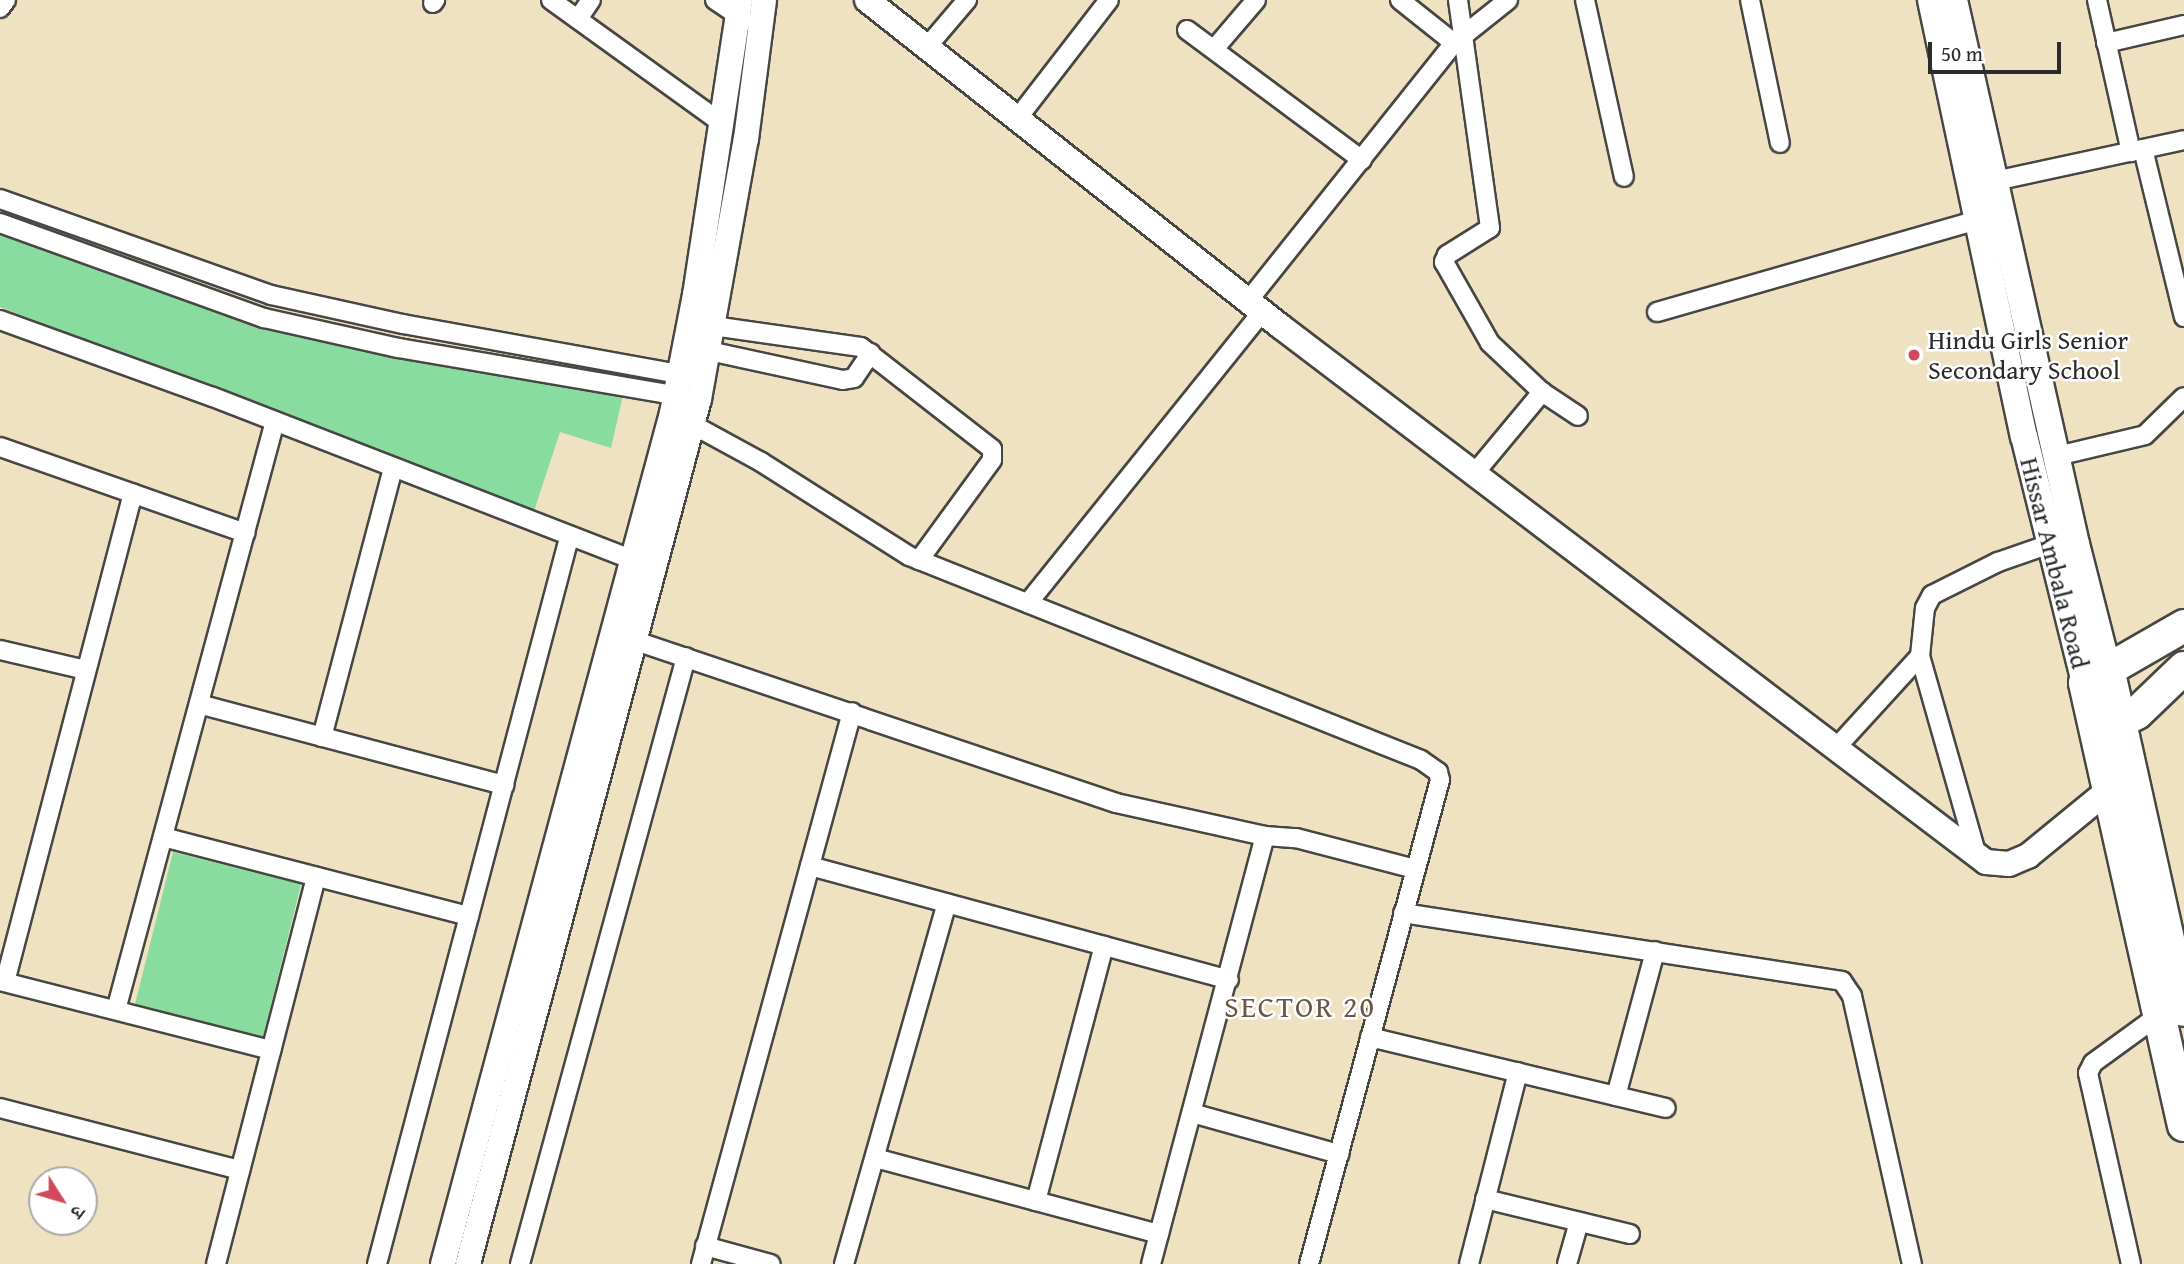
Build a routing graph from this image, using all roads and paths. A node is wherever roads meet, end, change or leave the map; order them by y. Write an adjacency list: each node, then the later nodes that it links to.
1 (6, 0): 18 (street)
2 (551, 0): 20 (street)
3 (591, 0): 20 (street)
4 (715, 0): 19 (street)
5 (764, 0): 22 (main road)
6 (867, 0): 26 (main road)
7 (967, 0): 26 (street)
8 (1109, 0): 28 (street)
9 (1256, 0): 27 (street)
10 (1400, 0): 24 (street)
11 (1458, 0): 24 (street)
12 (1508, 0): 24 (street)
13 (1585, 0): 34 (street)
14 (1750, 0): 31 (street)
15 (1931, 0): 37 (main road, Hissar Ambala Road)
16 (1954, 0): 35 (main road, Hissar Ambala Road)
17 (2097, 0): 25 (street)
18 (0, 8)
19 (739, 8): 22 (street); 29 (main road)
20 (578, 19): 29 (street)
21 (2184, 25): 25 (street)
22 (760, 30): 43 (main road)
23 (1187, 30): 27 (street)
24 (1458, 40): 33 (street); 46 (street)
25 (2106, 43): 32 (street)
26 (927, 47): 28 (main road)
27 (1215, 48): 33 (street)
28 (1017, 119): 39 (main road)
29 (723, 124): 47 (main road)
30 (2184, 140): 32 (street)
31 (1780, 143)
32 (2137, 150): 35 (street); 41 (street)
33 (1362, 160): 39 (street)
34 (1624, 177)
35 (1995, 181): 37 (main road, Hissar Ambala Road)
36 (0, 199): 47 (street)
37 (1990, 216): 40 (street); 52 (main road, Hissar Ambala Road); 58 (main road, Hissar Ambala Road)
38 (0, 223): 47 (street)
39 (1255, 307): 54 (main road); 61 (street)
40 (1657, 312)
41 (2184, 317)
42 (0, 320): 50 (street)
43 (713, 326): 44 (main road); 45 (street)
44 (709, 351): 45 (street); 47 (main road)
45 (871, 353): 59 (street)
46 (1542, 392): 49 (street); 54 (street)
47 (687, 397): 59 (street); 60 (main road)
48 (2184, 397): 52 (street)
49 (1578, 416)
50 (275, 421): 53 (street); 56 (street)
51 (0, 447): 55 (street)
52 (2057, 456): 69 (main road, Hissar Ambala Road)
53 (393, 468): 57 (street); 73 (street)
54 (1474, 474): 74 (main road)
55 (133, 493): 56 (street); 68 (street)
56 (245, 533): 70 (street)
57 (569, 538): 60 (street); 76 (street)
58 (2050, 544): 65 (street); 69 (main road, Hissar Ambala Road)
59 (919, 560): 61 (street)
60 (643, 564): 63 (main road)
61 (1028, 604): 81 (street)
62 (2184, 626): 69 (highway)
63 (626, 637): 66 (street); 112 (main road); 113 (main road)
64 (0, 650): 68 (street)
65 (1920, 656): 74 (street); 79 (street)
66 (686, 657): 71 (street); 114 (street)
67 (2184, 668): 72 (highway)
68 (86, 670): 89 (street)
69 (2097, 678): 72 (highway, Hissar Ambala Road)
70 (199, 704): 73 (street); 78 (street)
71 (852, 712): 77 (street); 80 (street)
72 (2109, 729): 75 (highway, Hissar Ambala Road)
73 (322, 737): 76 (street)
74 (1835, 749): 79 (main road)
75 (2119, 781): 79 (main road); 91 (highway, Hissar Ambala Road)
76 (504, 785): 85 (street)
77 (1265, 836): 81 (street); 88 (street)
78 (163, 837): 82 (street); 90 (street)
79 (1978, 856)
80 (810, 866): 83 (street); 108 (street)
81 (1415, 869): 84 (street)
82 (316, 877): 85 (street); 93 (street)
83 (947, 903): 86 (street); 101 (street)
84 (1403, 913): 87 (street); 92 (street)
85 (469, 916): 111 (street)
86 (1104, 946): 88 (street); 104 (street)
87 (1655, 951): 95 (street); 121 (street)
88 (1229, 980): 98 (street)
89 (3, 981): 90 (street)
90 (116, 1010): 93 (street)
91 (2172, 1012): 99 (highway, Hissar Ambala Road); 122 (street)
92 (1370, 1037): 94 (street); 100 (street)
93 (271, 1050): 102 (street)
94 (1518, 1072): 95 (street); 103 (street)
95 (1616, 1096): 97 (street)
96 (0, 1108): 102 (street)
97 (1666, 1108)
98 (1192, 1113): 100 (street); 106 (street)
99 (2184, 1125)
100 (1339, 1154): 109 (street)
101 (875, 1158): 104 (street); 117 (street)
102 (240, 1170): 110 (street)
103 (1485, 1199): 105 (street); 119 (street)
104 (1036, 1201): 106 (street)
105 (1579, 1222): 107 (street); 120 (street)
106 (1159, 1234): 118 (street)
107 (1630, 1234)
108 (705, 1246): 115 (street); 116 (street)
109 (1313, 1263)
110 (216, 1264)
111 (377, 1264)
112 (443, 1264)
113 (468, 1264)
114 (520, 1264)
115 (701, 1264)
116 (771, 1264)
117 (844, 1264)
118 (1151, 1264)
119 (1469, 1264)
120 (1567, 1264)
121 (1912, 1264)
122 (2131, 1264)

